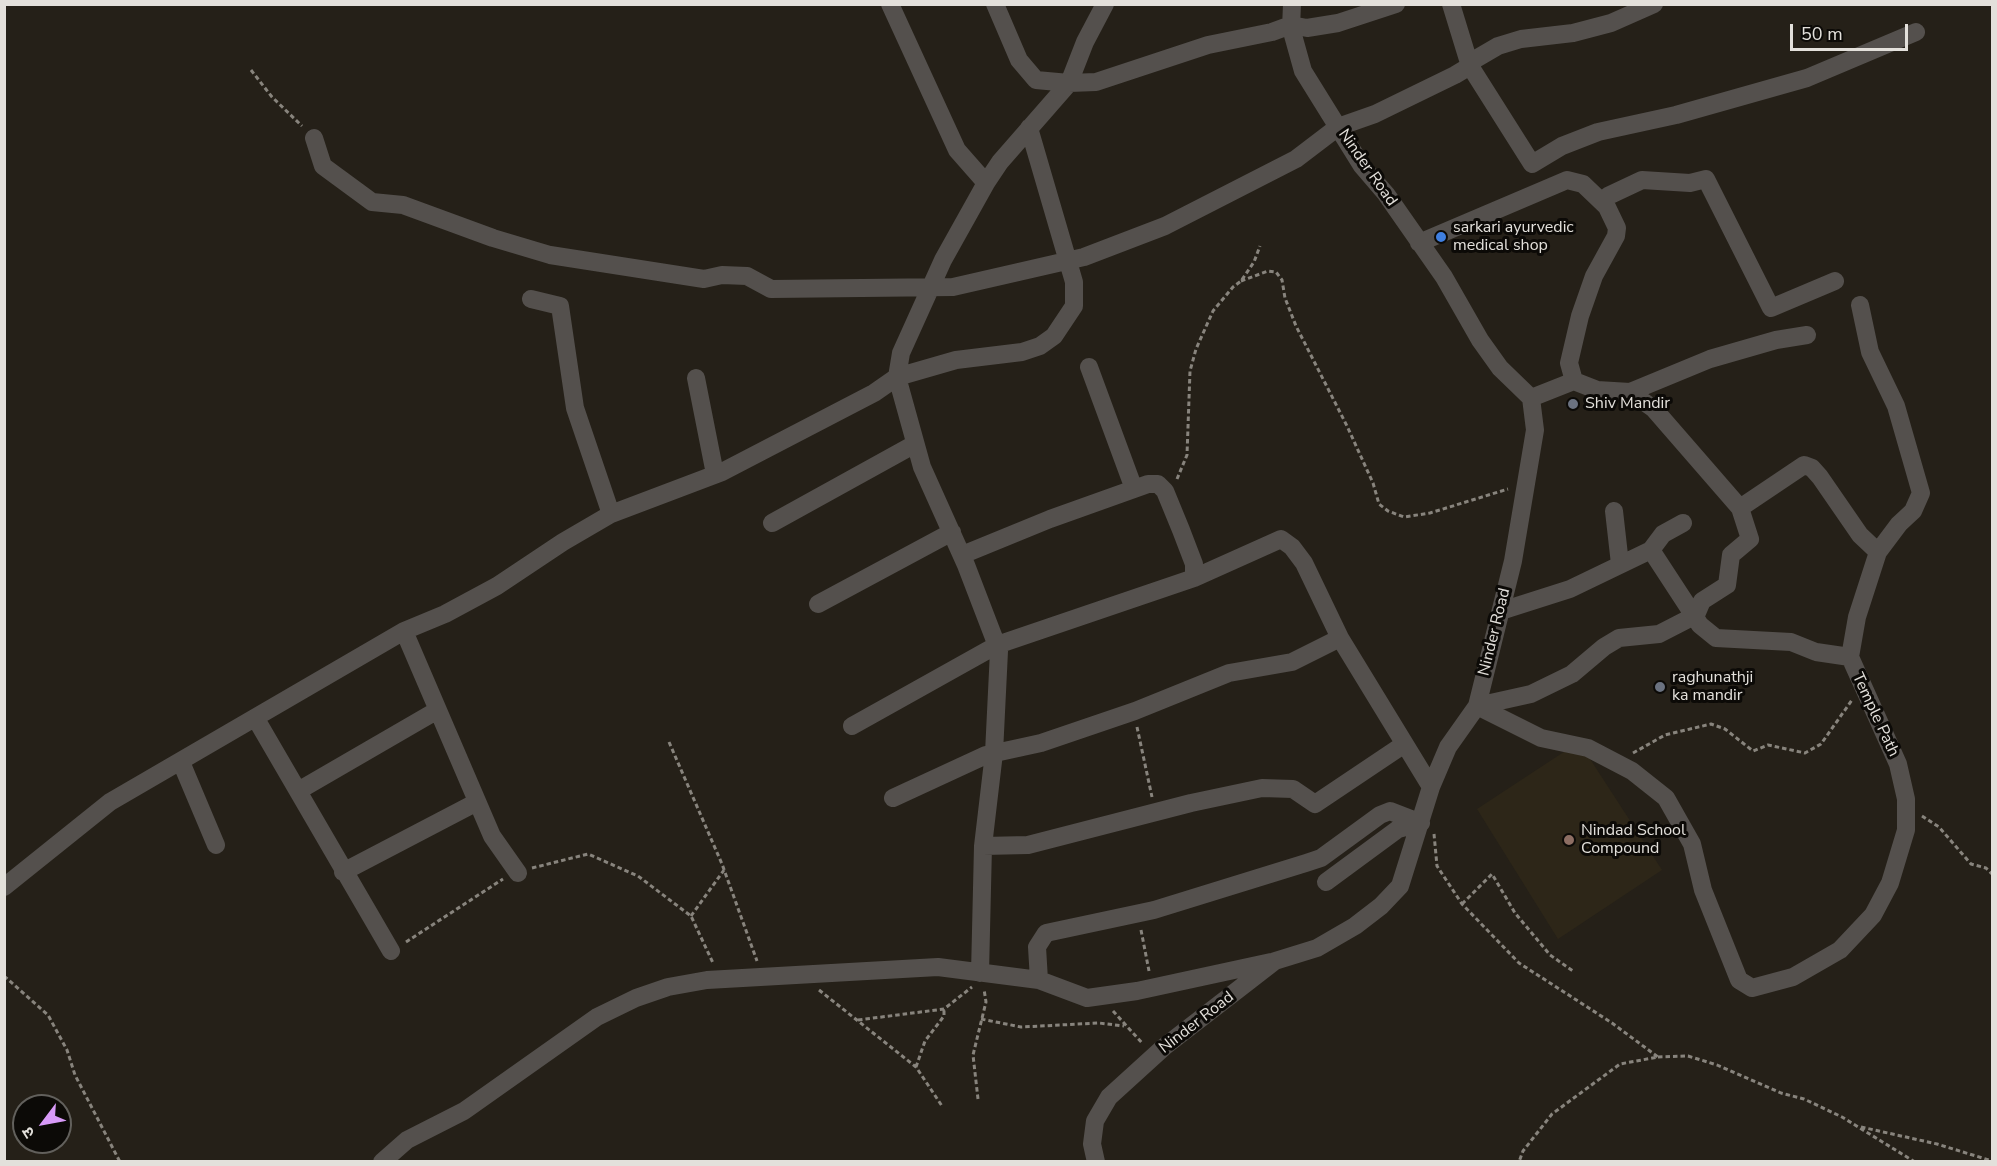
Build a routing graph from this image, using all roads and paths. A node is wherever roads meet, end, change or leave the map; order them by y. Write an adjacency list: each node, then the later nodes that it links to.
1 (890, 4): 16 (street)
2 (995, 4): 12 (street)
3 (1105, 4): 12 (street)
4 (1292, 4): 8 (street, Ninder Road)
5 (1396, 4): 8 (street)
6 (1451, 4): 10 (street)
7 (1654, 4): 10 (street)
8 (1292, 25): 12 (street); 13 (street, Ninder Road)
9 (1916, 32): 10 (street)
10 (1470, 66): 13 (street)
11 (251, 70): 15 (path)
12 (1069, 82): 14 (street)
13 (1338, 127): 18 (street, Ninder Road); 20 (street)
14 (1029, 129): 16 (street); 20 (street)
15 (314, 138): 23 (street)
16 (986, 183): 23 (street)
17 (1606, 206): 18 (street); 22 (street); 30 (street)
18 (1419, 243): 32 (street, Ninder Road)
19 (1260, 246): 21 (path)
20 (1068, 261): 23 (street); 28 (street)
21 (1242, 281): 35 (path); 37 (path)
22 (1835, 281)
23 (931, 287): 28 (street)
24 (531, 299): 40 (street)
25 (1860, 305): 45 (street, Temple Path)
26 (1808, 335): 31 (street)
27 (1089, 367): 36 (street)
28 (897, 377): 33 (street); 34 (street)
29 (696, 378): 34 (street)
30 (1574, 381): 31 (street); 32 (street)
31 (1629, 392): 38 (street)
32 (1531, 398): 35 (street, Ninder Road)
33 (915, 444): 41 (street); 43 (street)
34 (715, 474): 40 (street)
35 (1526, 482): 50 (street, Ninder Road)
36 (1134, 489): 37 (street); 46 (street)
37 (1165, 491): 48 (street)
38 (1740, 508): 45 (street); 51 (street)
39 (1614, 512): 47 (street)
40 (611, 514): 52 (street)
41 (772, 523)
42 (1683, 524): 44 (street)
43 (952, 532): 46 (street); 49 (street)
44 (1651, 550): 47 (street); 51 (street)
45 (1878, 552): 55 (street, Temple Path)
46 (962, 555): 54 (street)
47 (1620, 564): 50 (street)
48 (1194, 578): 53 (street); 54 (street)
49 (818, 604)
50 (1501, 611): 57 (street, Ninder Road)
51 (1696, 615): 55 (street); 57 (street)
52 (404, 631): 58 (street); 60 (street)
53 (1340, 638): 59 (street); 63 (street)
54 (997, 645): 61 (street); 64 (street)
55 (1850, 657): 56 (street, Temple Path)
56 (1862, 686): 66 (path); 72 (street, Temple Path)
57 (1477, 706): 66 (street); 67 (street, Ninder Road)
58 (436, 711): 68 (street); 70 (street)
59 (1135, 711): 64 (street); 71 (path)
60 (256, 719): 65 (street); 68 (street)
61 (852, 726)
62 (669, 742): 76 (path)
63 (1403, 745): 67 (street); 71 (street)
64 (994, 753): 69 (street); 75 (street)
65 (181, 762): 74 (street); 81 (street)
66 (1615, 763): 72 (street, Temple Path)
67 (1431, 787): 73 (street, Ninder Road)
68 (298, 791): 77 (street)
69 (893, 798)
70 (477, 802): 77 (street); 78 (street)
71 (1155, 813): 75 (street)
72 (1906, 814): 79 (path)
73 (1428, 827): 80 (street); 82 (path); 83 (street); 86 (street, Ninder Road)
74 (216, 845)
75 (983, 846): 88 (street)
76 (724, 870): 84 (path); 91 (path)
77 (343, 872): 85 (street)
78 (518, 873): 84 (path); 85 (path)
79 (1992, 874)
80 (1326, 882)
81 (4, 887)
82 (1462, 904): 87 (path); 100 (path)
83 (1138, 914): 93 (street); 94 (path)
84 (691, 916): 92 (path)
85 (391, 951)
86 (1275, 961): 94 (street); 101 (street, Ninder Road)
87 (1573, 971)
88 (980, 973): 89 (street); 93 (street); 96 (path); 98 (path)
89 (798, 975): 91 (street); 97 (path)
90 (4, 976): 106 (path)
91 (762, 977): 92 (street)
92 (721, 980): 107 (street)
93 (1040, 980): 95 (street)
94 (1152, 988): 95 (street)
95 (1106, 996): 99 (path)
96 (944, 1009): 97 (path); 102 (path)
97 (857, 1020): 102 (path)
98 (981, 1020): 99 (path); 103 (path)
99 (1124, 1026): 101 (path)
100 (1658, 1057): 105 (path); 109 (path)
101 (1148, 1063): 108 (street, Ninder Road)
102 (916, 1066): 104 (path)
103 (978, 1099)
104 (942, 1106)
105 (1857, 1126): 110 (path); 111 (path)
106 (120, 1161)
107 (382, 1161)
108 (1096, 1161)
109 (1519, 1161)
110 (1915, 1161)
111 (1992, 1161)

